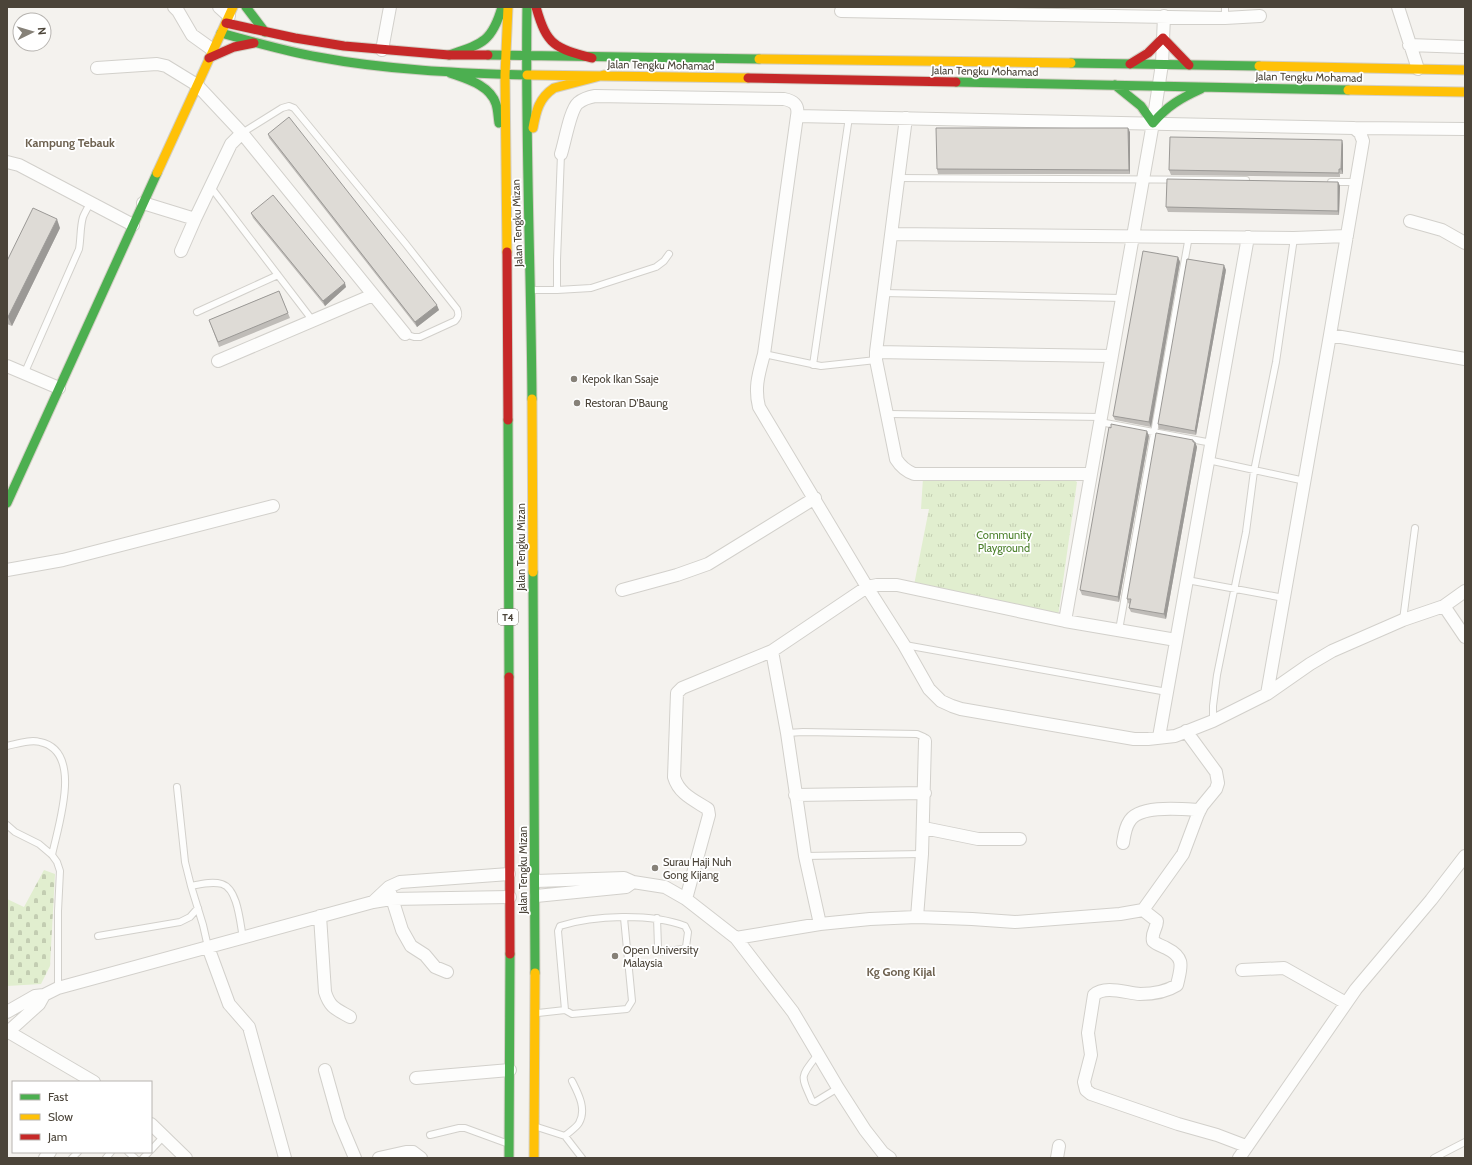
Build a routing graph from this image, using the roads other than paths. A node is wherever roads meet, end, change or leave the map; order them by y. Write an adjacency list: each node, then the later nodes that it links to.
1 (174, 7): 23 (street)
2 (219, 7): 13 (street)
3 (246, 7): 16 (main road)
4 (390, 7): 22 (street)
5 (502, 7): 24 (main road)
6 (508, 7): 25 (main road, Jalan Tengku Mizan / T4)
7 (527, 7): 26 (main road, Jalan Tengku Mizan / T4)
8 (536, 7): 27 (main road)
9 (1398, 7): 20 (street)
10 (841, 11): 11 (street)
11 (1063, 11): 14 (street)
12 (1225, 12): 14 (street); 15 (street)
13 (229, 15): 16 (main road, Jalan Tengku Mohamad); 17 (main road)
14 (1164, 16): 18 (street)
15 (1260, 16)
16 (265, 32): 22 (main road, Jalan Tengku Mohamad)
17 (221, 33): 19 (main road); 23 (main road)
18 (1163, 38): 28 (main road); 29 (street); 30 (main road)
19 (254, 43): 23 (main road); 34 (main road)
20 (1409, 45): 21 (street); 32 (street)
21 (1465, 47)
22 (382, 50): 24 (main road, Jalan Tengku Mohamad)
23 (211, 54): 38 (main road)
24 (449, 55): 25 (main road, Jalan Tengku Mohamad)
25 (506, 57): 26 (main road, Jalan Tengku Mohamad); 35 (main road, Jalan Tengku Mizan / T4)
26 (526, 57): 27 (main road, Jalan Tengku Mohamad); 36 (main road, Jalan Tengku Mizan / T4)
27 (592, 58): 28 (main road, Jalan Tengku Mohamad)
28 (1130, 64): 29 (main road, Jalan Tengku Mohamad)
29 (1162, 64): 30 (main road, Jalan Tengku Mohamad); 40 (street)
30 (1189, 65): 32 (main road, Jalan Tengku Mohamad)
31 (97, 68): 38 (street)
32 (1418, 69): 33 (main road, Jalan Tengku Mohamad)
33 (1465, 70)
34 (450, 73): 35 (main road, Jalan Tengku Mohamad); 52 (main road)
35 (505, 75): 36 (main road, Jalan Tengku Mohamad); 52 (main road, Jalan Tengku Mizan / T4)
36 (526, 75): 37 (main road, Jalan Tengku Mohamad); 53 (main road, Jalan Tengku Mizan / T4)
37 (604, 75): 39 (main road, Jalan Tengku Mohamad); 53 (main road)
38 (197, 85): 49 (street); 61 (main road)
39 (1115, 85): 40 (main road, Jalan Tengku Mohamad); 46 (main road)
40 (1159, 86): 41 (main road, Jalan Tengku Mohamad); 46 (street)
41 (1207, 87): 42 (main road, Jalan Tengku Mohamad); 46 (main road)
42 (1465, 92)
43 (797, 116): 44 (street); 50 (street); 84 (street)
44 (849, 117): 45 (street); 89 (lane)
45 (906, 118): 46 (street); 54 (street)
46 (1153, 123): 47 (street); 55 (street)
47 (1354, 128): 48 (street); 58 (street)
48 (1465, 129)
49 (242, 133): 59 (street); 78 (street); 82 (lane)
50 (562, 154): 76 (lane)
51 (7, 162): 60 (street)
52 (507, 165): 141 (main road, Jalan Tengku Mizan / T4)
53 (526, 166): 75 (main road, Jalan Tengku Mizan / T4)
54 (898, 178): 55 (lane); 65 (street)
55 (1143, 178): 56 (lane); 66 (street)
56 (1254, 180)
57 (1325, 182): 58 (lane)
58 (1356, 182): 68 (street)
59 (210, 186): 62 (street); 74 (lane)
60 (91, 202): 64 (street); 91 (lane)
61 (143, 203): 62 (street); 64 (main road)
62 (195, 219): 72 (street)
63 (1410, 221): 71 (street)
64 (133, 225): 92 (main road)
65 (891, 234): 66 (street); 77 (street)
66 (1133, 235): 67 (street); 79 (street)
67 (1190, 236): 69 (street); 95 (lane)
68 (1347, 236): 70 (street); 83 (street)
69 (1248, 237): 70 (street); 96 (street)
70 (1294, 238): 98 (lane)
71 (1465, 243)
72 (181, 251)
73 (669, 254): 76 (lane)
74 (278, 275): 80 (lane); 81 (lane)
75 (531, 290): 76 (lane); 142 (main road, Jalan Tengku Mizan / T4)
76 (557, 290)
77 (883, 293): 79 (lane); 85 (street)
78 (373, 295): 81 (street); 82 (street)
79 (1122, 298): 86 (street)
80 (197, 312)
81 (313, 321): 88 (street)
82 (405, 334)
83 (1330, 335): 87 (street); 100 (street)
84 (764, 354): 89 (lane); 102 (street)
85 (876, 356): 86 (street); 89 (lane); 93 (street)
86 (1112, 356): 94 (street)
87 (1465, 360)
88 (218, 361)
89 (813, 365)
90 (7, 366): 91 (street)
91 (24, 372): 92 (street)
92 (59, 388): 101 (main road)
93 (888, 414): 94 (lane); 99 (street)
94 (1100, 420): 95 (lane); 99 (street)
95 (1154, 432): 96 (lane); 116 (lane)
96 (1212, 443): 97 (street)
97 (1208, 460): 98 (lane); 107 (street)
98 (1254, 471): 100 (lane); 109 (lane)
99 (1090, 474): 115 (street)
100 (1305, 481): 112 (street)
101 (11, 484): 103 (main road)
102 (814, 498): 108 (street); 110 (street)
103 (7, 503)
104 (273, 506): 106 (street)
105 (1415, 528): 114 (lane)
106 (7, 570)
107 (1187, 580): 109 (lane); 118 (street)
108 (867, 587): 115 (street); 119 (street); 120 (street)
109 (1235, 588): 112 (lane); 123 (lane)
110 (622, 590)
111 (1465, 591): 113 (street)
112 (1284, 598): 122 (street)
113 (1444, 606): 114 (street); 117 (street)
114 (1403, 620): 122 (street)
115 (1065, 621): 116 (street)
116 (1119, 630): 118 (street)
117 (1465, 637)
118 (1176, 640): 121 (street)
119 (904, 645): 121 (lane); 126 (street)
120 (772, 651): 125 (street); 149 (street)
121 (1167, 692): 126 (street)
122 (1267, 694): 123 (street)
123 (1213, 720): 124 (street)
124 (1186, 731): 126 (street); 132 (street)
125 (787, 733): 127 (lane); 131 (street)
126 (1159, 737)
127 (925, 741): 130 (street)
128 (7, 746): 138 (lane)
129 (177, 787): 144 (lane)
130 (925, 793): 131 (street); 134 (street)
131 (795, 795): 139 (street)
132 (1200, 810): 136 (street); 152 (street)
133 (7, 824): 138 (lane)
134 (924, 828): 135 (street); 137 (street)
135 (1020, 839)
136 (1123, 843)
137 (922, 854): 139 (lane); 154 (street)
138 (52, 855): 164 (lane)
139 (805, 856): 157 (street)
140 (1465, 856): 166 (street)
141 (509, 874): 145 (street); 147 (main road, Jalan Tengku Mizan / T4)
142 (536, 881): 143 (street); 146 (main road, Jalan Tengku Mizan / T4)
143 (633, 882): 146 (street); 149 (street)
144 (191, 886): 151 (lane); 159 (lane)
145 (389, 887): 148 (street); 150 (street)
146 (536, 896): 169 (main road, Jalan Tengku Mizan / T4)
147 (510, 897): 148 (street); 174 (main road, Jalan Tengku Mizan / T4)
148 (391, 899): 150 (street); 163 (street)
149 (686, 899): 160 (street)
150 (373, 902): 153 (street)
151 (198, 908): 158 (lane); 161 (lane)
152 (1143, 910): 154 (street); 186 (street)
153 (320, 916): 159 (street); 170 (street)
154 (917, 917): 157 (street)
155 (624, 918): 156 (lane); 167 (lane); 167 (lane)
156 (657, 918): 156 (lane)
157 (820, 924): 160 (street)
158 (98, 936)
159 (243, 938): 161 (street)
160 (736, 938): 172 (street)
161 (208, 947): 164 (street); 189 (street)
162 (1242, 970): 166 (street)
163 (447, 972)
164 (58, 988): 165 (street)
165 (44, 995): 168 (street); 171 (street)
166 (1346, 1003): 186 (street)
167 (565, 1010): 169 (lane)
168 (7, 1012)
169 (535, 1013): 180 (main road, Jalan Tengku Mizan / T4)
170 (350, 1017)
171 (8, 1031): 176 (street)
172 (818, 1054): 178 (street); 178 (lane)
173 (325, 1070): 190 (street)
174 (510, 1070): 175 (street); 185 (main road, Jalan Tengku Mizan / T4)
175 (416, 1078)
176 (92, 1081)
177 (572, 1081): 183 (lane)
178 (838, 1088): 196 (street)
179 (152, 1125): 181 (street)
180 (534, 1126): 183 (lane); 194 (main road, Jalan Tengku Mizan / T4)
181 (164, 1136): 187 (lane); 188 (street)
182 (430, 1136): 185 (lane)
183 (565, 1136): 195 (lane)
184 (1465, 1142): 198 (lane)
185 (509, 1144): 193 (main road, Jalan Tengku Mizan / T4)
186 (1246, 1146): 197 (street)
187 (152, 1149)
188 (185, 1158)
189 (285, 1158)
190 (355, 1158)
191 (379, 1158): 192 (street)
192 (421, 1158)
193 (509, 1158)
194 (534, 1158)
195 (582, 1158)
196 (890, 1158)
197 (1239, 1158)
198 (1434, 1158)

